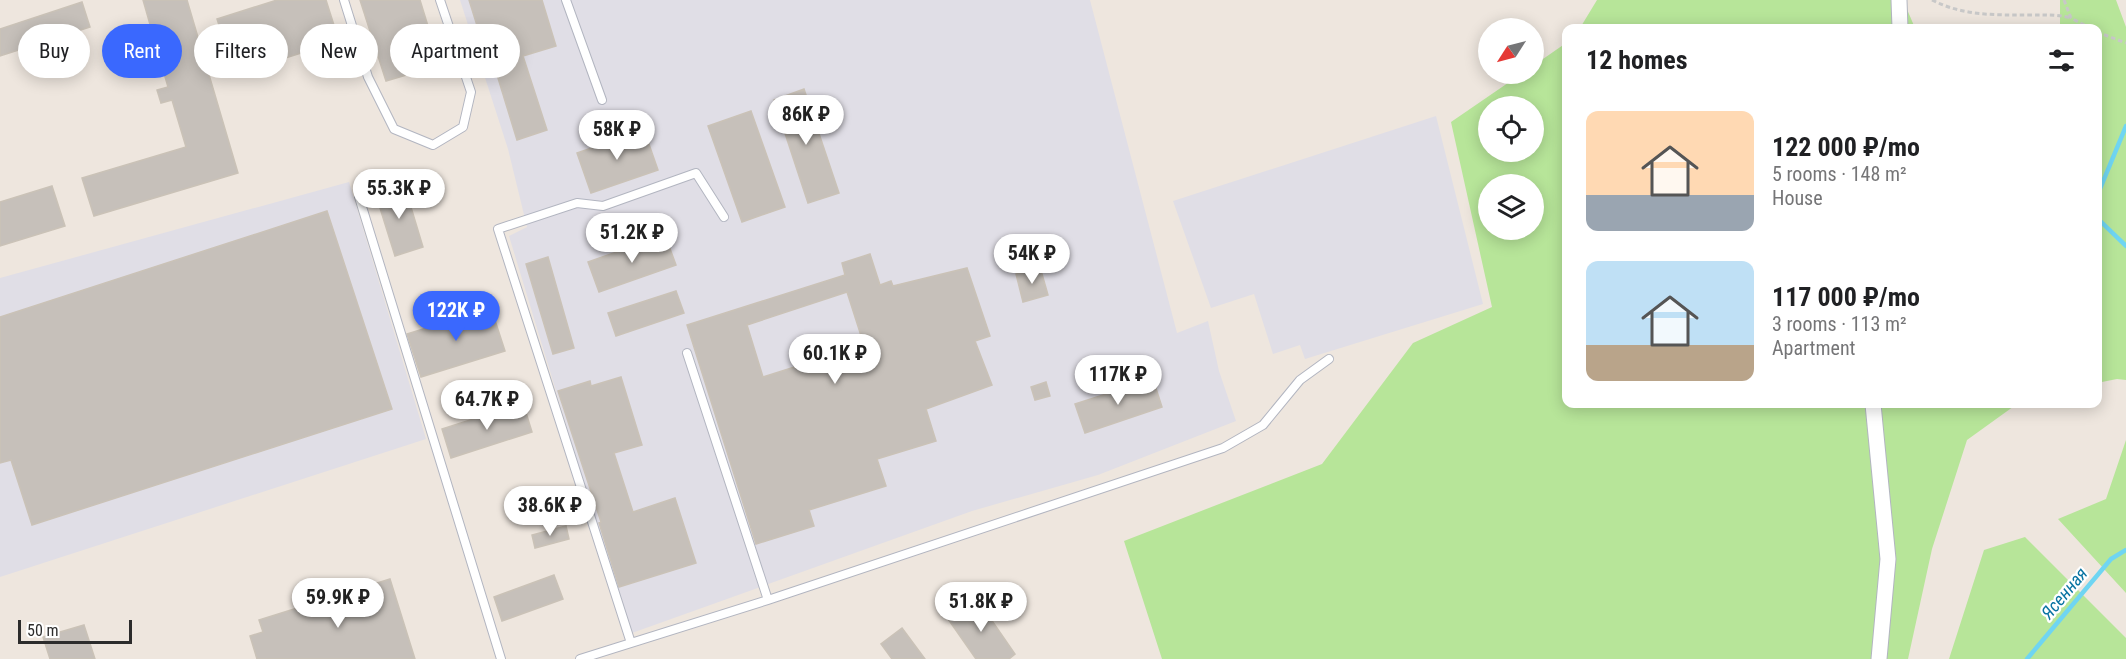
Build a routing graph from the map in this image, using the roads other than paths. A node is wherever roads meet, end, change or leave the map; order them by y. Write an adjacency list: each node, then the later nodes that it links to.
1 (344, 0): 2 (lane)
2 (440, 0)
3 (566, 0): 6 (lane)
4 (1899, 0): 5 (street)
5 (1900, 24)
6 (602, 100)
7 (358, 196): 14 (lane)
8 (724, 217): 13 (lane)
9 (687, 352): 12 (lane)
10 (1329, 359): 12 (lane)
11 (1873, 408): 16 (street)
12 (768, 600): 13 (lane)
13 (632, 643): 15 (lane)
14 (501, 659)
15 (580, 659)
16 (1879, 659)

